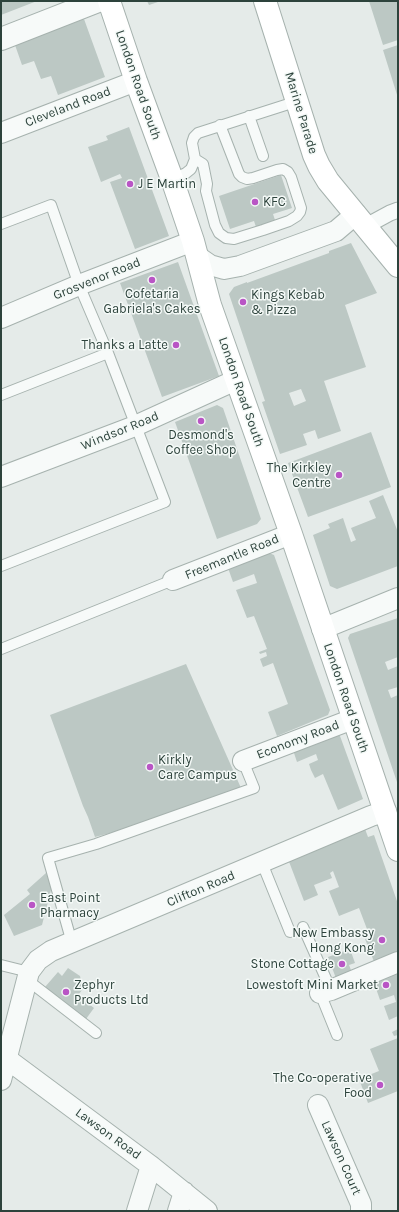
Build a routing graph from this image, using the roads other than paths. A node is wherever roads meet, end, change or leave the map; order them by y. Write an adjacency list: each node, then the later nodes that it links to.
1 (98, 1): 4 (street)
2 (109, 1): 5 (main road, London Road South)
3 (266, 1): 6 (main road, Marine Parade)
4 (1, 39)
5 (136, 82): 9 (street, Cleveland Road); 12 (main road, London Road South)
6 (298, 101): 7 (lane); 14 (main road, Marine Parade)
7 (250, 116): 8 (lane); 10 (lane)
8 (220, 125): 11 (lane); 11 (lane)
9 (1, 133)
10 (263, 156)
11 (196, 159): 12 (lane)
12 (172, 179): 16 (main road, London Road South)
13 (398, 210): 14 (street)
14 (361, 220): 16 (street); 17 (main road, Marine Parade)
15 (1, 224): 18 (lane)
16 (195, 248): 18 (street, Grosvenor Road); 21 (main road, London Road South)
17 (398, 266)
18 (79, 285): 19 (street, Grosvenor Road); 20 (lane)
19 (1, 318)
20 (108, 353): 22 (lane); 23 (lane)
21 (236, 380): 23 (street, Windsor Road); 25 (main road, London Road South)
22 (1, 395)
23 (135, 426): 24 (street, Windsor Road); 26 (lane)
24 (1, 477)
25 (291, 534): 27 (street, Freemantle Road); 29 (main road, London Road South)
26 (1, 566)
27 (173, 580): 30 (lane)
28 (398, 598): 29 (street)
29 (322, 629): 31 (main road, London Road South)
30 (1, 649)
31 (353, 719): 32 (street, Economy Road); 33 (main road, London Road South)
32 (243, 761): 38 (lane)
33 (386, 811): 34 (main road, London Road South); 35 (street, Clifton Road)
34 (398, 850)
35 (262, 863): 37 (lane); 38 (street, Clifton Road)
36 (303, 927): 42 (lane)
37 (290, 932)
38 (72, 943): 41 (street, Clifton Road)
39 (398, 962): 42 (street)
40 (1, 965): 41 (lane)
41 (27, 976): 43 (lane); 45 (street)
42 (325, 992): 44 (lane)
43 (96, 1033)
44 (337, 1035)
45 (3, 1072): 47 (street, Lawson Road)
46 (318, 1105): 52 (street, Lawson Court)
47 (151, 1166): 48 (street, Lawson Road); 49 (street)
48 (184, 1192): 50 (street); 51 (street, Lawson Road)
49 (136, 1211)
50 (178, 1211)
51 (207, 1211)
52 (361, 1211)

